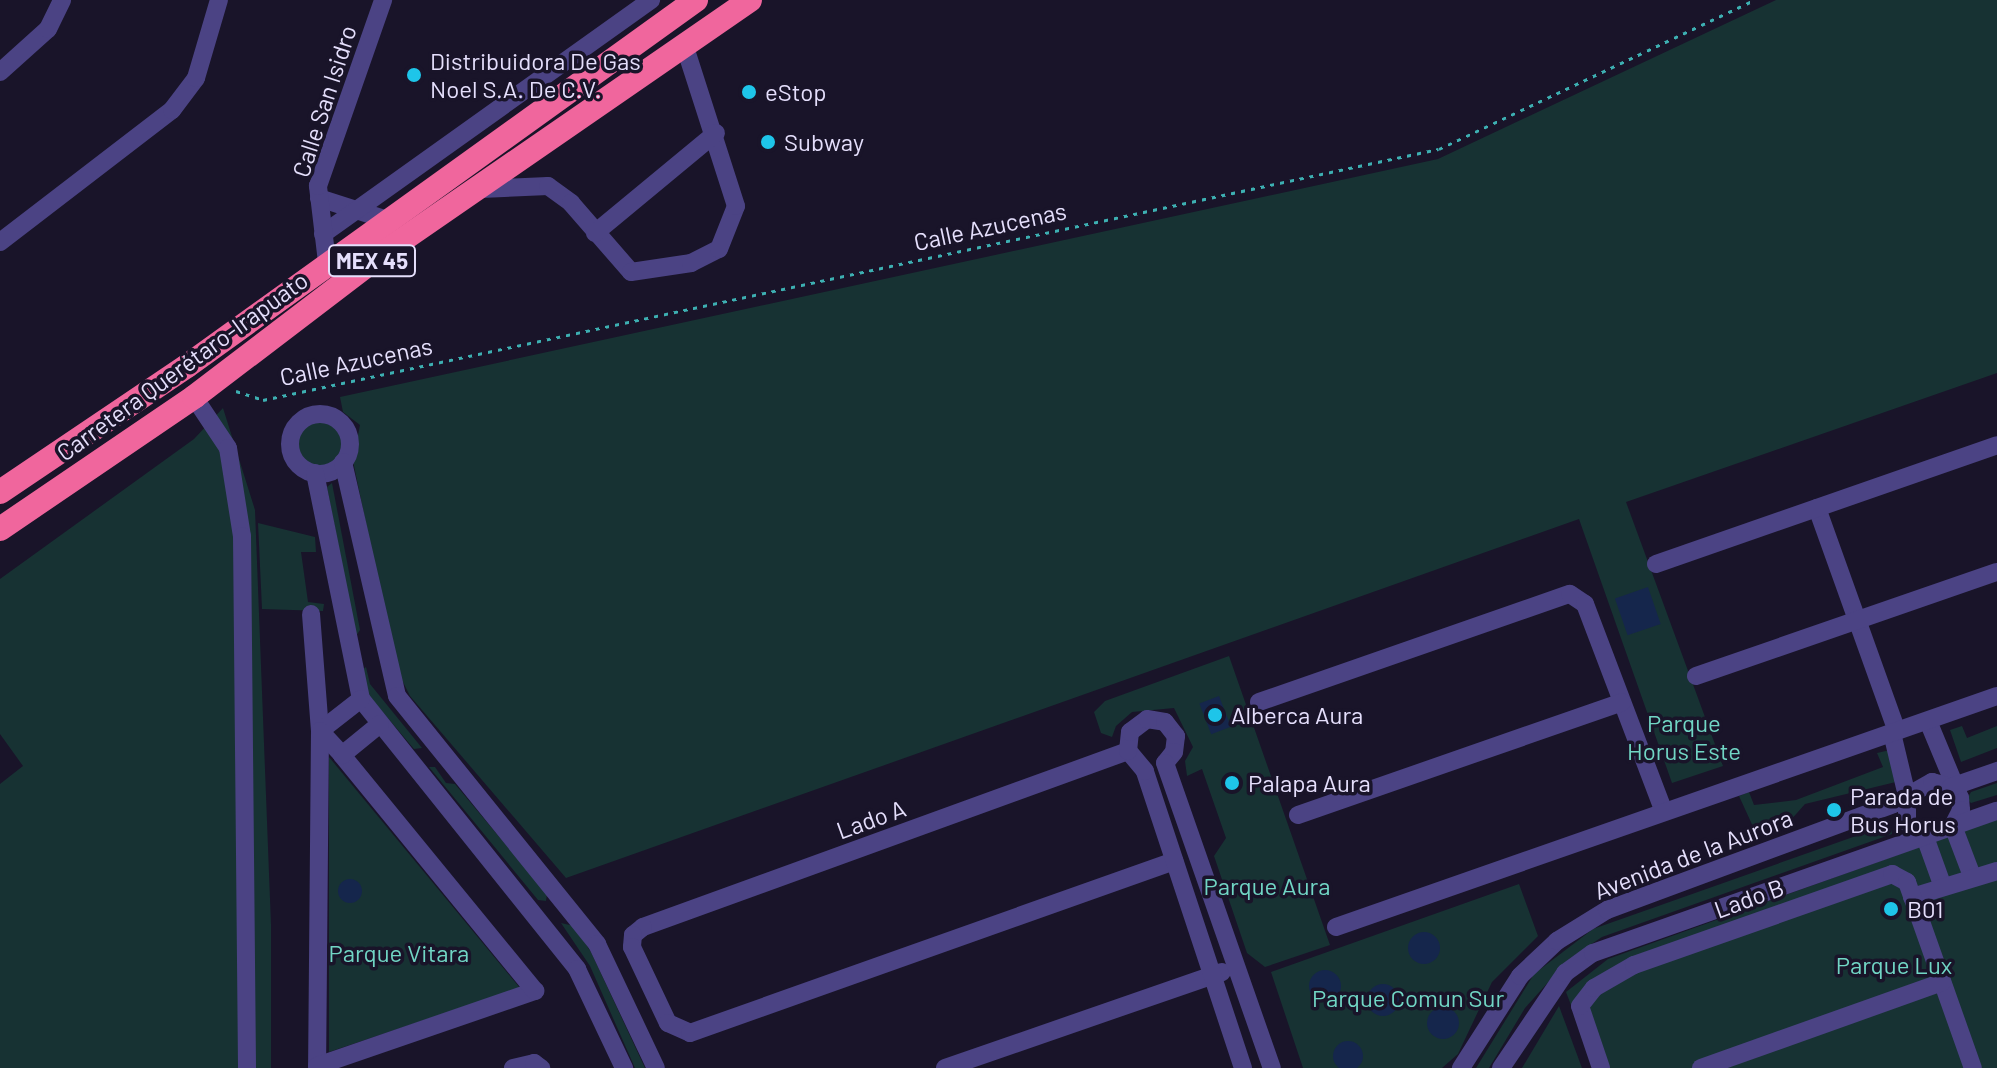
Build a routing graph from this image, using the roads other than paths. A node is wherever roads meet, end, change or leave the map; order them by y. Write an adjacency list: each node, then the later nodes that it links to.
1 (62, 0): 8 (street)
2 (219, 0): 16 (street)
3 (383, 0): 11 (street, Calle San Isidro)
4 (651, 0): 12 (street)
5 (696, 0): 13 (highway, MEX 45)
6 (750, 0): 7 (highway, Carretera Querétaro-Irapuato / MEX 45)
7 (685, 47): 9 (street); 10 (highway, Carretera Querétaro-Irapuato / MEX 45)
8 (0, 72)
9 (716, 133): 14 (street); 14 (street)
10 (474, 191): 14 (street); 18 (highway, Carretera Querétaro-Irapuato / MEX 45)
11 (319, 198): 12 (street, Calle San Isidro); 15 (street)
12 (355, 212): 13 (street, Calle San Isidro); 15 (street)
13 (384, 219): 17 (highway, MEX 45)
14 (595, 233)
15 (323, 234): 17 (street)
16 (0, 242)
17 (327, 262): 22 (highway, MEX 45)
18 (202, 390): 24 (highway, Carretera Querétaro-Irapuato / MEX 45); 61 (street)
19 (1997, 445): 23 (street)
20 (343, 462): 21 (street); 21 (street); 29 (street)
21 (315, 473): 30 (street)
22 (6, 480)
23 (1817, 508): 25 (street); 28 (street)
24 (3, 528)
25 (1656, 564)
26 (1997, 572): 28 (street)
27 (311, 614): 38 (street)
28 (1857, 621): 31 (street); 39 (street)
29 (382, 646): 30 (street); 55 (street)
30 (349, 652): 33 (street)
31 (1696, 676)
32 (1997, 696): 36 (street)
33 (361, 699): 37 (street); 38 (street)
34 (1259, 702): 35 (street)
35 (1622, 702): 46 (street); 47 (street)
36 (1928, 721): 39 (street); 43 (street)
37 (380, 724): 41 (street); 57 (street)
38 (320, 731): 41 (street); 41 (street)
39 (1894, 732): 44 (street); 46 (street)
40 (1128, 751): 50 (street); 50 (street, Lado A); 58 (street)
41 (342, 755)
42 (1997, 771): 43 (street, Avenida de la Aurora)
43 (1951, 787): 44 (street, Avenida de la Aurora); 48 (street)
44 (1907, 796): 49 (street); 69 (street, Avenida de la Aurora)
45 (1997, 811): 48 (street)
46 (1664, 812): 56 (street)
47 (1298, 815)
48 (1953, 826): 49 (street); 52 (street)
49 (1925, 837): 53 (street); 70 (street)
50 (1174, 861): 59 (street)
51 (1997, 871): 52 (street)
52 (1972, 876): 53 (street)
53 (1943, 887): 54 (street)
54 (1912, 897): 60 (street); 71 (street, Lado B)
55 (569, 909): 57 (street); 65 (street)
56 (1336, 927)
57 (546, 928): 64 (street)
58 (1236, 967): 59 (street); 68 (street)
59 (1212, 975): 66 (street); 67 (street)
60 (1942, 982): 72 (street); 73 (street)
61 (247, 1068)
62 (513, 1068): 63 (street)
63 (541, 1068)
64 (624, 1068)
65 (656, 1068)
66 (945, 1068)
67 (1243, 1068)
68 (1272, 1068)
69 (1461, 1068)
70 (1501, 1068)
71 (1601, 1068)
72 (1701, 1068)
73 (1973, 1068)

